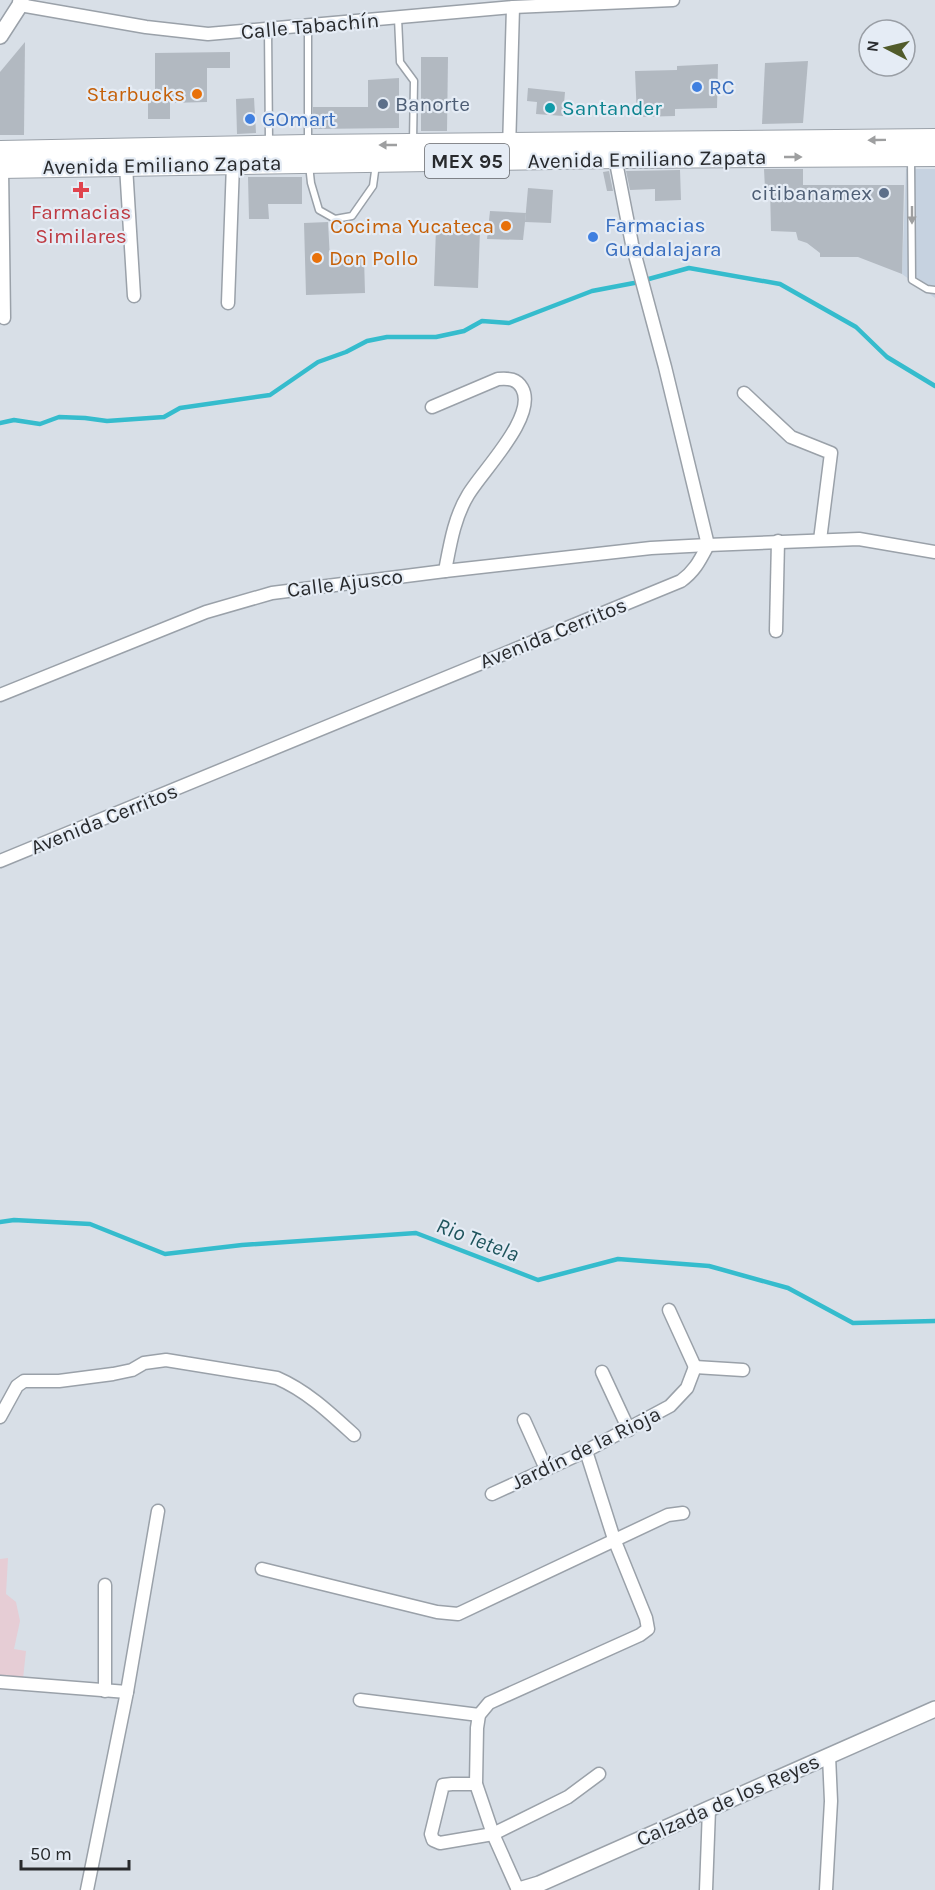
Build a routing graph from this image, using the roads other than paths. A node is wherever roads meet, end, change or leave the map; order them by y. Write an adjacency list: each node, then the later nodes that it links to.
1 (673, 0): 3 (street, Calle Tabachín)
2 (21, 3): 6 (street, Calle Tabachín); 7 (street)
3 (514, 4): 4 (street, Calle Tabachín); 12 (street)
4 (398, 18): 5 (street, Calle Tabachín); 9 (lane)
5 (308, 26): 6 (street, Calle Tabachín); 13 (lane)
6 (268, 29): 10 (lane)
7 (0, 36)
8 (935, 139): 11 (main road, Avenida Emiliano Zapata / MEX 95, one-way to 11)
9 (413, 145): 12 (main road, Avenida Emiliano Zapata / MEX 95); 13 (main road, Avenida Emiliano Zapata / MEX 95, one-way to 13)
10 (269, 147): 13 (main road, Avenida Emiliano Zapata / MEX 95); 16 (main road, Avenida Emiliano Zapata / MEX 95)
11 (614, 150): 12 (main road, Avenida Emiliano Zapata / MEX 95); 14 (main road, Avenida Emiliano Zapata / MEX 95, one-way to 14); 28 (street)
12 (509, 152): 17 (main road, Avenida Emiliano Zapata / MEX 95)
13 (308, 154): 17 (main road, Avenida Emiliano Zapata / MEX 95); 17 (lane); 18 (main road, Avenida Emiliano Zapata / MEX 95)
14 (911, 156): 15 (main road, Avenida Emiliano Zapata / MEX 95); 20 (lane, one-way to 20)
15 (935, 156)
16 (1, 162): 19 (main road, Avenida Emiliano Zapata / MEX 95); 23 (street)
17 (376, 162)
18 (233, 164): 19 (main road, Avenida Emiliano Zapata / MEX 95); 22 (street)
19 (126, 166): 21 (street)
20 (935, 290)
21 (134, 296)
22 (228, 303)
23 (4, 318)
24 (744, 393): 26 (street)
25 (432, 407): 30 (street)
26 (820, 540): 27 (street, Calle Ajusco); 29 (street, Calle Ajusco)
27 (778, 541): 28 (street, Calle Ajusco); 31 (street)
28 (708, 545): 30 (street, Calle Ajusco); 33 (street, Avenida Cerritos)
29 (935, 552)
30 (445, 571): 32 (street, Calle Ajusco)
31 (776, 631)
32 (0, 694)
33 (0, 861)
34 (669, 1310): 35 (street)
35 (694, 1367): 36 (street); 40 (street, Jardín de la Rioja)
36 (743, 1370)
37 (602, 1372): 40 (street)
38 (0, 1418): 41 (street)
39 (524, 1420): 43 (street)
40 (628, 1430): 42 (street, Jardín de la Rioja)
41 (354, 1435)
42 (586, 1451): 43 (street, Jardín de la Rioja); 47 (street)
43 (546, 1469): 44 (street, Jardín de la Rioja)
44 (492, 1494)
45 (158, 1511): 52 (street)
46 (683, 1513): 47 (street)
47 (614, 1539): 48 (street); 55 (street)
48 (262, 1569)
49 (105, 1585): 51 (street)
50 (0, 1682): 51 (street)
51 (105, 1691): 52 (street)
52 (127, 1692): 62 (street)
53 (360, 1700): 55 (street)
54 (935, 1708): 56 (street, Calzada de los Reyes)
55 (479, 1715): 58 (street)
56 (829, 1756): 59 (street, Calzada de los Reyes); 65 (street)
57 (599, 1774): 60 (street)
58 (476, 1785): 60 (street); 60 (street)
59 (710, 1809): 61 (street, Calzada de los Reyes); 64 (street)
60 (493, 1834): 63 (street)
61 (539, 1887): 63 (street, Calzada de los Reyes)
62 (87, 1890)
63 (519, 1890)
64 (706, 1890)
65 (826, 1890)

